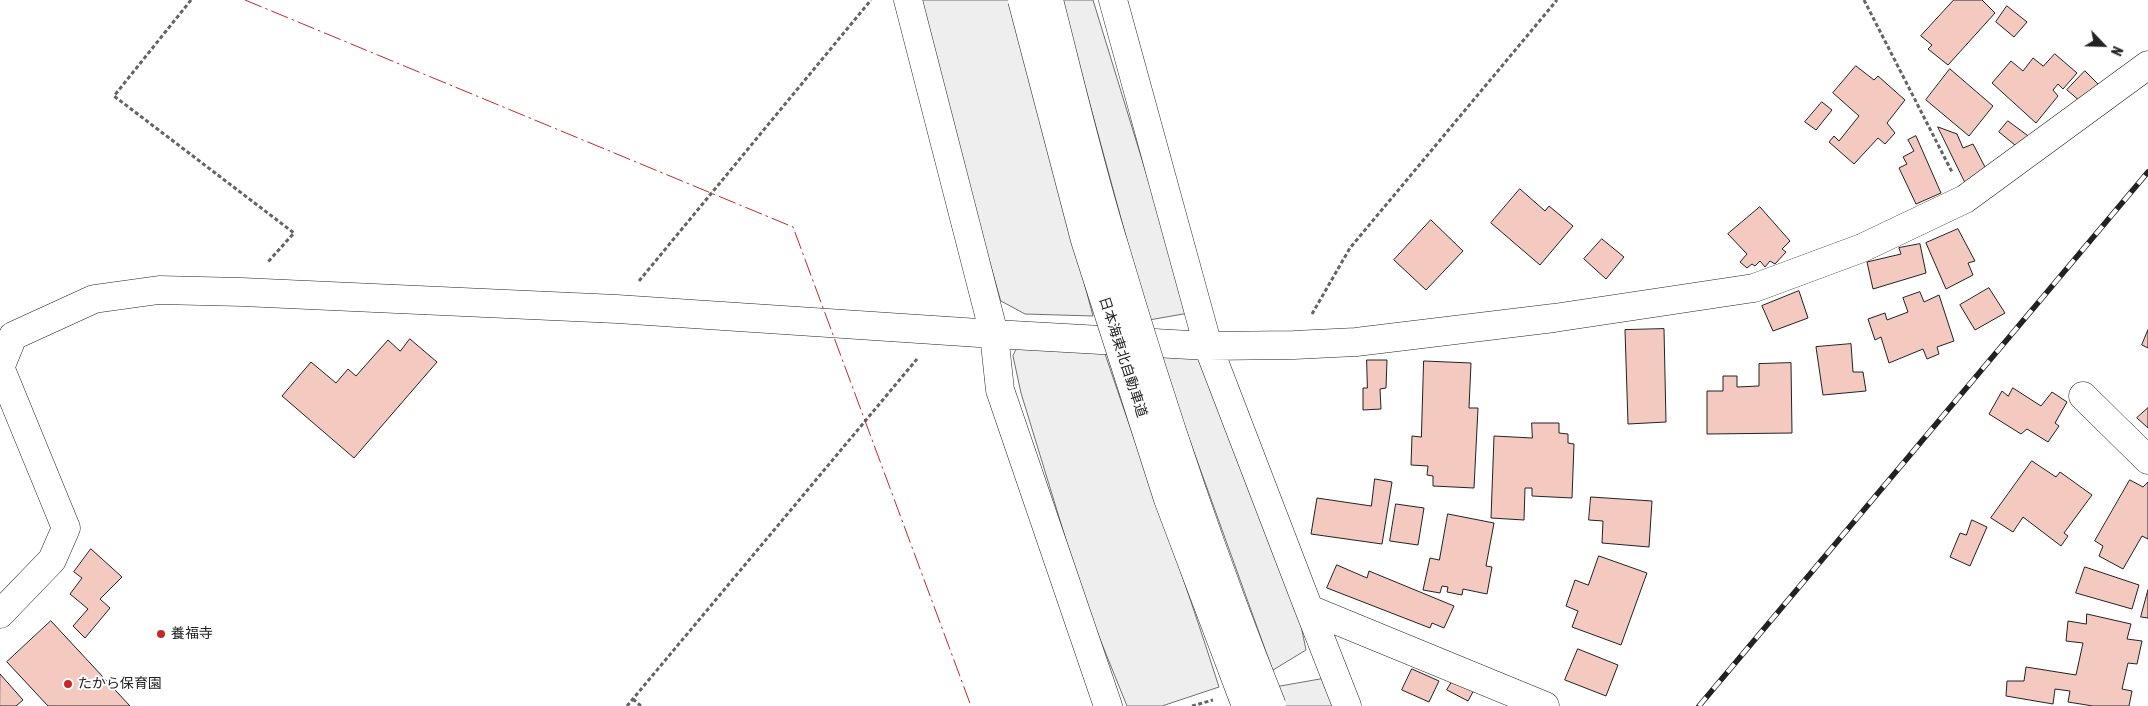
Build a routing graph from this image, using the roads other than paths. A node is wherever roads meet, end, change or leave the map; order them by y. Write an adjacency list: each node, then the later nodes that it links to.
1 (908, 0): 6 (main road)
2 (1022, 0): 14 (main road, 日本海東北自動車道, bridge)
3 (1049, 0): 15 (main road, 日本海東北自動車道, bridge)
4 (1114, 0): 7 (main road)
5 (2148, 65): 7 (main road)
6 (994, 334): 7 (main road); 8 (main road); 13 (main road)
7 (1208, 346): 11 (main road)
8 (0, 368): 12 (main road)
9 (2083, 396): 10 (main road)
10 (2148, 460)
11 (1309, 609): 16 (main road); 17 (main road)
12 (0, 614)
13 (1108, 706)
14 (1246, 706)
15 (1272, 706)
16 (1347, 706)
17 (1545, 706)

